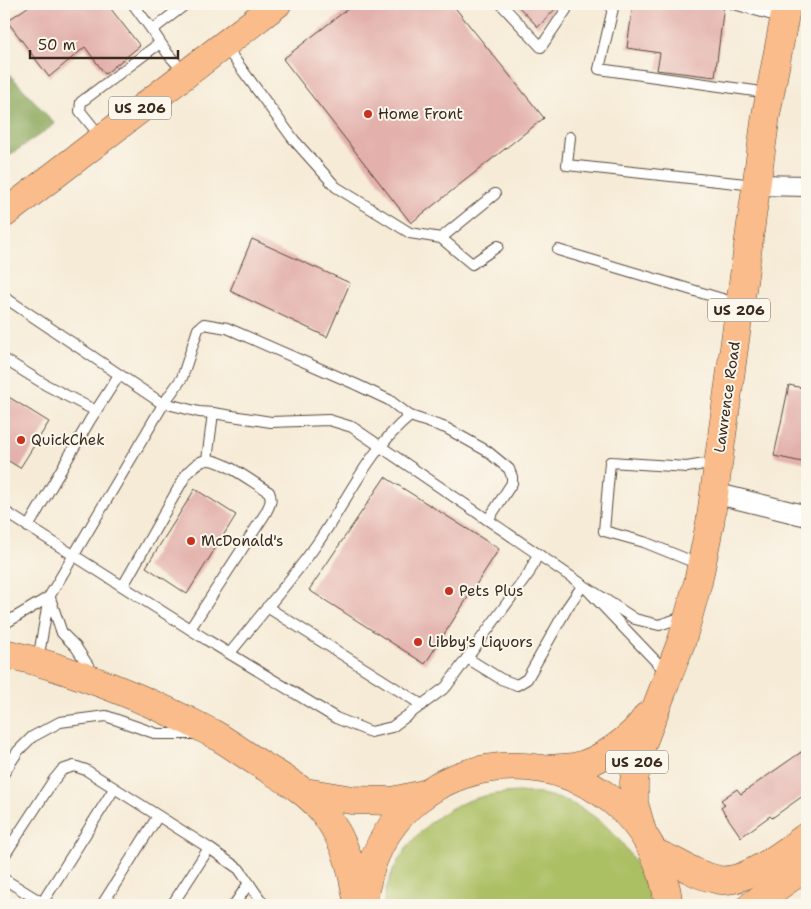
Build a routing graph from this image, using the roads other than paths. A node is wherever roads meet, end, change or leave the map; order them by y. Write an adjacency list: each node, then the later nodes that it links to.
1 (133, 4): 9 (lane)
2 (186, 4): 9 (lane)
3 (501, 4): 4 (lane)
4 (567, 4)
5 (614, 4): 13 (lane)
6 (734, 4): 8 (lane)
7 (274, 5): 11 (main road, US 206)
8 (785, 11): 13 (main road, Lawrence Road / US 206)
9 (152, 30): 10 (lane)
10 (160, 43): 12 (lane); 15 (lane)
11 (224, 44): 12 (main road, US 206); 20 (lane)
12 (186, 74): 15 (main road, US 206)
13 (770, 93): 16 (main road, Lawrence Road / US 206)
14 (570, 137): 16 (lane)
15 (102, 138): 19 (main road, US 206)
16 (756, 185): 17 (street); 24 (main road, Lawrence Road / US 206)
17 (807, 186)
18 (495, 194): 20 (lane)
19 (4, 214)
20 (441, 238): 21 (lane)
21 (498, 246)
22 (558, 250): 24 (lane)
23 (4, 297): 26 (lane)
24 (740, 304): 33 (main road, Lawrence Road / US 206)
25 (4, 359): 28 (lane)
26 (119, 374): 27 (lane); 28 (lane)
27 (164, 403): 29 (lane); 30 (lane); 39 (lane)
28 (96, 411): 38 (lane)
29 (213, 413): 31 (lane); 32 (lane)
30 (410, 416): 31 (lane); 37 (lane)
31 (380, 446): 37 (lane); 45 (lane)
32 (208, 460): 43 (lane); 48 (lane)
33 (718, 462): 34 (main road, Lawrence Road / US 206); 41 (lane)
34 (714, 493): 36 (street); 41 (main road, Lawrence Road / US 206)
35 (4, 511): 38 (lane)
36 (807, 516)
37 (488, 520): 40 (lane)
38 (28, 526): 39 (lane)
39 (74, 554): 43 (lane); 44 (lane)
40 (538, 554): 42 (lane); 51 (lane)
41 (702, 565): 46 (main road, Lawrence Road / US 206)
42 (583, 585): 46 (lane); 51 (lane); 54 (lane)
43 (123, 586): 48 (lane)
44 (49, 597): 47 (lane); 52 (lane); 53 (lane)
45 (267, 608): 50 (lane); 55 (lane)
46 (689, 615): 54 (main road, Lawrence Road / US 206)
47 (4, 624)
48 (190, 628): 50 (lane)
49 (4, 653): 52 (main road)
50 (230, 653): 55 (lane)
51 (467, 658): 55 (lane)
52 (38, 661): 53 (main road)
53 (100, 684): 56 (main road)
54 (665, 685): 57 (main road, Lawrence Road); 64 (main road, Lawrence Road / US 206)
55 (422, 705)
56 (213, 734): 58 (lane); 60 (main road)
57 (550, 769): 61 (main road); 64 (main road)
58 (4, 773)
59 (114, 789): 62 (lane); 66 (lane); 70 (lane)
60 (305, 792): 61 (main road); 75 (main road)
61 (426, 794): 76 (main road)
62 (158, 816): 65 (lane); 71 (lane)
63 (807, 836): 64 (main road)
64 (648, 842): 77 (main road, US 206)
65 (209, 848): 69 (lane); 72 (lane)
66 (4, 856)
67 (807, 866): 78 (main road)
68 (4, 879): 70 (lane)
69 (249, 883): 73 (lane); 74 (lane)
70 (44, 904)
71 (102, 905)
72 (172, 905)
73 (234, 905)
74 (264, 905)
75 (358, 905)
76 (363, 905)
77 (669, 905)
78 (752, 905)

